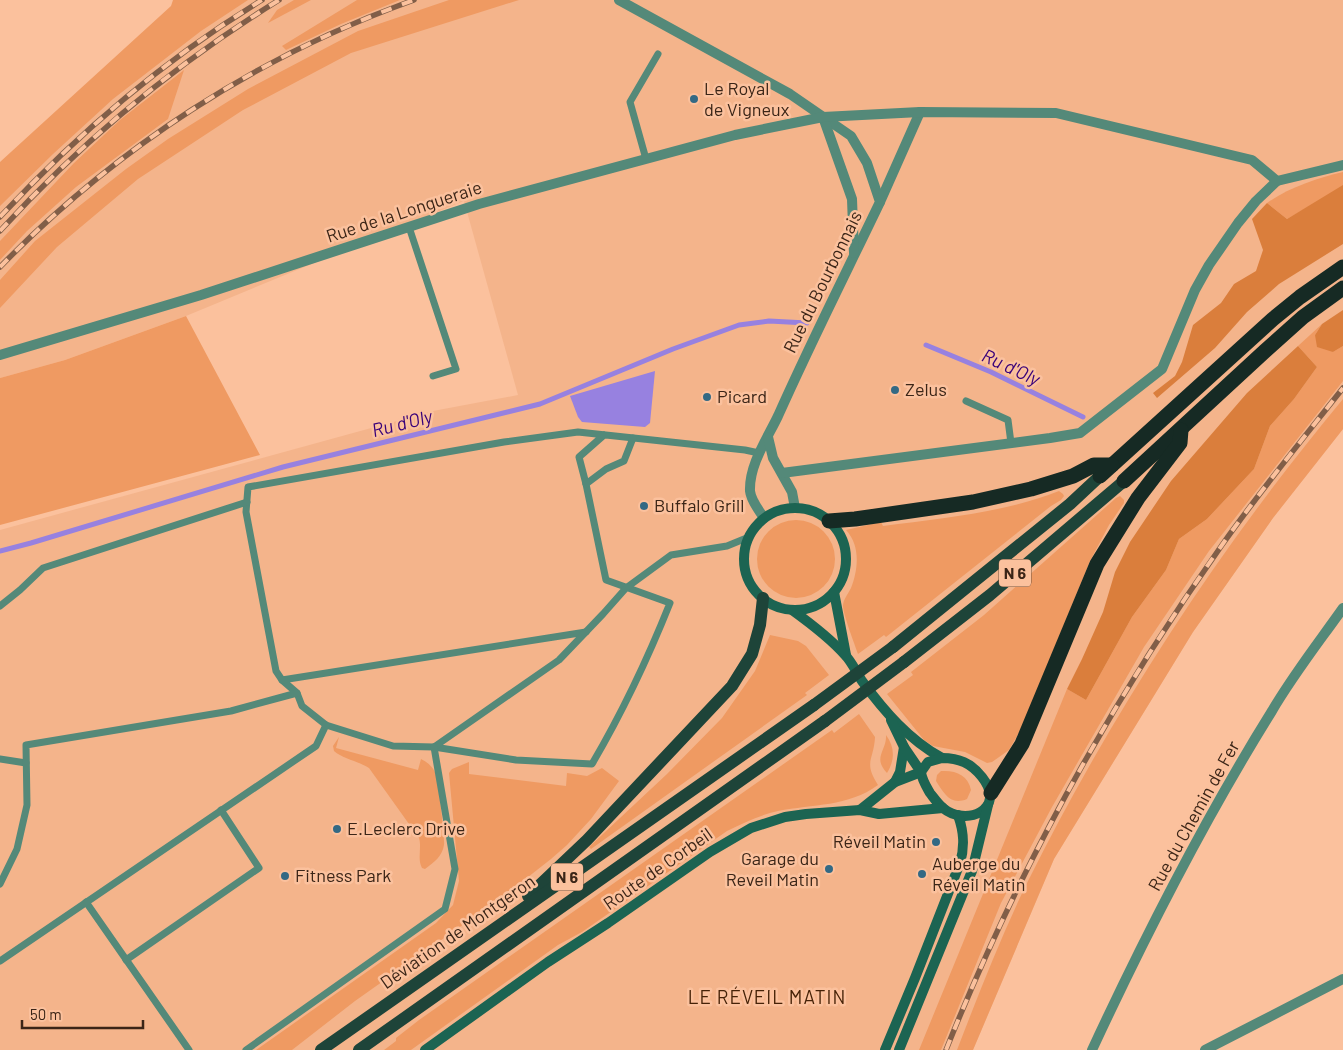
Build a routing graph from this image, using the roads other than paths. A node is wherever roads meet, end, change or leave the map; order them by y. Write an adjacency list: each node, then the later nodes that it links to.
1 (619, 0): 4 (street, Rue du Bourbonnais)
2 (658, 54): 5 (lane)
3 (920, 112): 4 (street, Rue de la Longueraie); 7 (street, Rue de la Longueraie); 8 (street)
4 (823, 117): 5 (street, Rue de la Longueraie); 8 (street, Rue du Bourbonnais); 10 (street)
5 (646, 158): 9 (street, Rue de la Longueraie)
6 (1343, 165): 7 (street)
7 (1277, 181): 20 (street)
8 (880, 202): 10 (street, Rue du Bourbonnais)
9 (409, 227): 13 (street, Rue de la Longueraie); 14 (lane)
10 (854, 256): 18 (street, Rue du Bourbonnais)
11 (1343, 267): 22 (highway, N 6)
12 (1343, 288): 16 (highway, N 6)
13 (0, 355)
14 (432, 376)
15 (966, 401): 20 (lane)
16 (1181, 430): 25 (highway, N 6); 51 (highway)
17 (604, 435): 19 (lane); 26 (lane); 27 (lane)
18 (768, 437): 21 (street, Rue du Bourbonnais); 23 (street)
19 (633, 438): 21 (lane); 26 (lane)
20 (1011, 444): 23 (street)
21 (759, 453): 29 (street, Rue du Bourbonnais)
22 (1112, 465): 24 (highway, N 6); 30 (highway)
23 (782, 473): 28 (street)
24 (1100, 476): 58 (main road, Déviation de Montgeron / N 6, bridge)
25 (1124, 481): 65 (main road, N 6, bridge)
26 (586, 484): 32 (lane)
27 (247, 502): 35 (lane); 40 (lane)
28 (795, 508): 29 (main road); 30 (main road)
29 (764, 518): 31 (main road)
30 (829, 521): 33 (main road)
31 (749, 537): 32 (lane); 34 (main road)
32 (626, 588): 38 (lane); 45 (lane)
33 (834, 592): 37 (main road); 39 (main road)
34 (763, 598): 37 (main road); 58 (main road)
35 (0, 606)
36 (1343, 608): 69 (street, Rue du Chemin de Fer)
37 (792, 610): 39 (main road)
38 (586, 632): 40 (lane); 45 (lane)
39 (846, 655): 42 (main road)
40 (282, 680): 41 (lane)
41 (297, 693): 43 (lane); 48 (lane)
42 (887, 712): 44 (main road); 46 (main road)
43 (326, 725): 45 (lane); 53 (lane)
44 (904, 746): 49 (main road); 50 (main road)
45 (434, 747): 63 (lane)
46 (942, 758): 49 (main road); 51 (main road)
47 (0, 760): 48 (lane)
48 (26, 763): 56 (lane)
49 (921, 772): 50 (main road); 52 (main road)
50 (895, 782): 54 (main road)
51 (989, 799): 55 (main road); 68 (main road)
52 (943, 808): 54 (main road, Route de Corbeil); 55 (main road)
53 (221, 810): 57 (lane); 59 (lane)
54 (860, 810): 66 (main road, Route de Corbeil)
55 (958, 815): 67 (main road)
56 (0, 884)
57 (86, 902): 59 (lane); 60 (lane)
58 (501, 923): 64 (main road, Déviation de Montgeron / N 6)
59 (126, 960): 62 (lane)
60 (0, 961)
61 (1343, 979): 70 (street)
62 (189, 1050)
63 (246, 1050)
64 (320, 1050)
65 (359, 1050)
66 (425, 1050)
67 (884, 1050)
68 (899, 1050)
69 (1092, 1050)
70 (1205, 1050)

